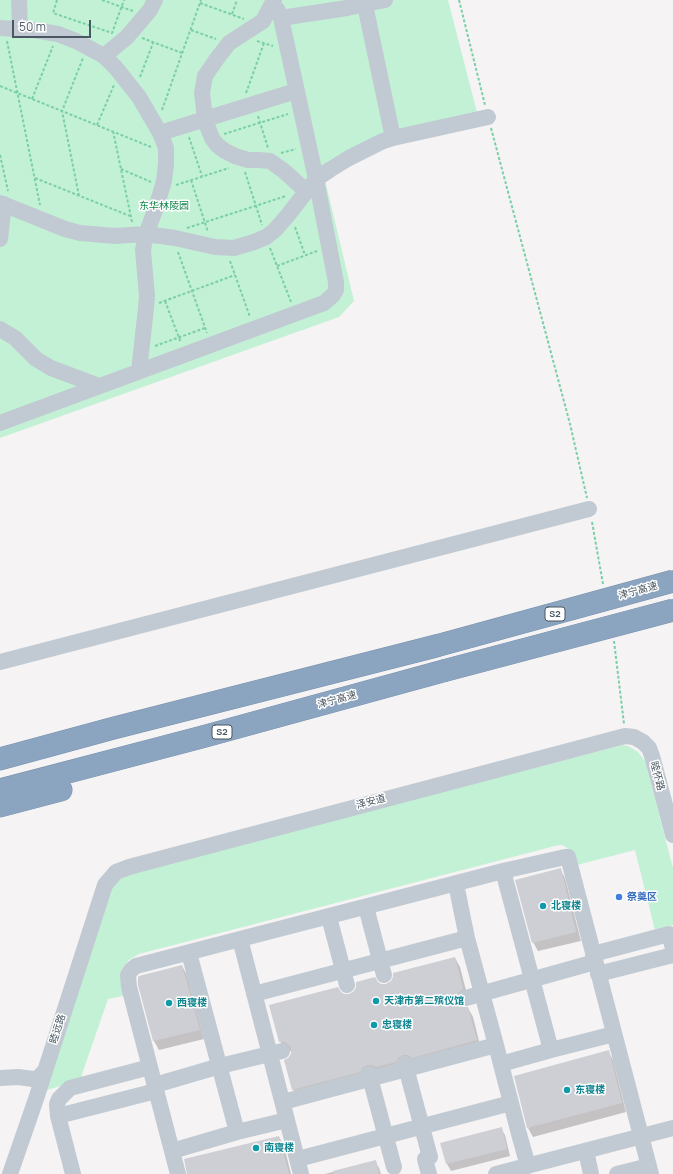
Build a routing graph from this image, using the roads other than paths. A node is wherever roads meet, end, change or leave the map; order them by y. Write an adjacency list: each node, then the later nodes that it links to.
1 (19, 0): 7 (street)
2 (155, 0): 8 (street)
3 (274, 0): 6 (street); 11 (street)
4 (385, 0): 5 (street)
5 (365, 5): 6 (street); 13 (street)
6 (281, 18): 9 (street)
7 (8, 28): 8 (street)
8 (104, 56): 12 (street)
9 (296, 90): 11 (street); 14 (street)
10 (488, 117): 13 (street)
11 (205, 118): 12 (street); 14 (street)
12 (158, 130): 16 (street)
13 (393, 138): 14 (street)
14 (308, 188): 16 (street); 19 (street)
15 (5, 204): 16 (street); 17 (street)
16 (140, 234): 19 (street)
17 (0, 238)
18 (0, 329): 20 (street)
19 (139, 371): 20 (street)
20 (99, 386): 21 (street)
21 (0, 424)
22 (589, 509): 25 (street)
23 (673, 581): 26 (highway, 津宁高速 / S2, bridge)
24 (673, 610): 28 (highway, 津宁高速 / S2, bridge)
25 (0, 662)
26 (114, 728): 29 (highway); 30 (highway, 津宁高速 / S2)
27 (625, 736): 33 (street, 睦怀路); 35 (street, 泽安道)
28 (202, 737): 31 (highway, 津宁高速 / S2); 32 (highway)
29 (0, 753)
30 (0, 759)
31 (0, 790)
32 (0, 806)
33 (673, 835)
34 (503, 871): 36 (street); 43 (street); 46 (street)
35 (105, 884): 58 (street, 睦远路)
36 (456, 884): 37 (street); 39 (street)
37 (366, 907): 38 (street); 44 (street)
38 (329, 917): 40 (street); 45 (street)
39 (467, 938): 44 (street); 48 (street)
40 (240, 939): 42 (street); 47 (street)
41 (673, 947): 43 (street)
42 (189, 952): 55 (street); 56 (street)
43 (596, 963): 46 (street); 50 (street)
44 (382, 968): 45 (street)
45 (345, 978): 47 (street)
46 (532, 980): 48 (street); 52 (street)
47 (254, 994): 53 (street)
48 (482, 994): 49 (street); 51 (street)
49 (466, 998)
50 (614, 1034): 52 (street); 72 (street)
51 (496, 1045): 54 (street); 57 (street)
52 (551, 1050): 54 (street)
53 (276, 1052): 55 (street); 64 (street)
54 (501, 1064): 65 (street)
55 (220, 1066): 62 (street); 70 (street)
56 (150, 1067): 62 (street); 66 (street)
57 (406, 1067): 59 (street); 68 (street)
58 (44, 1072): 60 (street); 63 (street, 睦远路)
59 (370, 1076): 64 (street); 71 (street)
60 (0, 1078)
61 (0, 1081): 63 (street)
62 (156, 1088): 66 (street); 74 (street)
63 (36, 1099): 66 (street); 80 (street, 睦远路)
64 (282, 1102): 67 (street)
65 (511, 1103): 68 (street); 78 (street)
66 (57, 1110): 81 (street)
67 (287, 1120): 70 (street); 76 (street)
68 (422, 1126): 71 (street); 75 (street)
69 (673, 1128): 72 (street)
70 (237, 1132): 74 (street)
71 (386, 1136): 76 (street); 77 (street)
72 (641, 1136): 73 (street); 79 (street)
73 (586, 1150): 78 (street); 84 (street)
74 (172, 1151): 82 (street)
75 (428, 1163)
76 (300, 1166)
77 (399, 1168)
78 (533, 1168): 83 (street)
79 (650, 1170): 85 (street)
80 (10, 1174)
81 (73, 1174)
82 (178, 1174)
83 (496, 1174)
84 (591, 1174)
85 (617, 1174)

